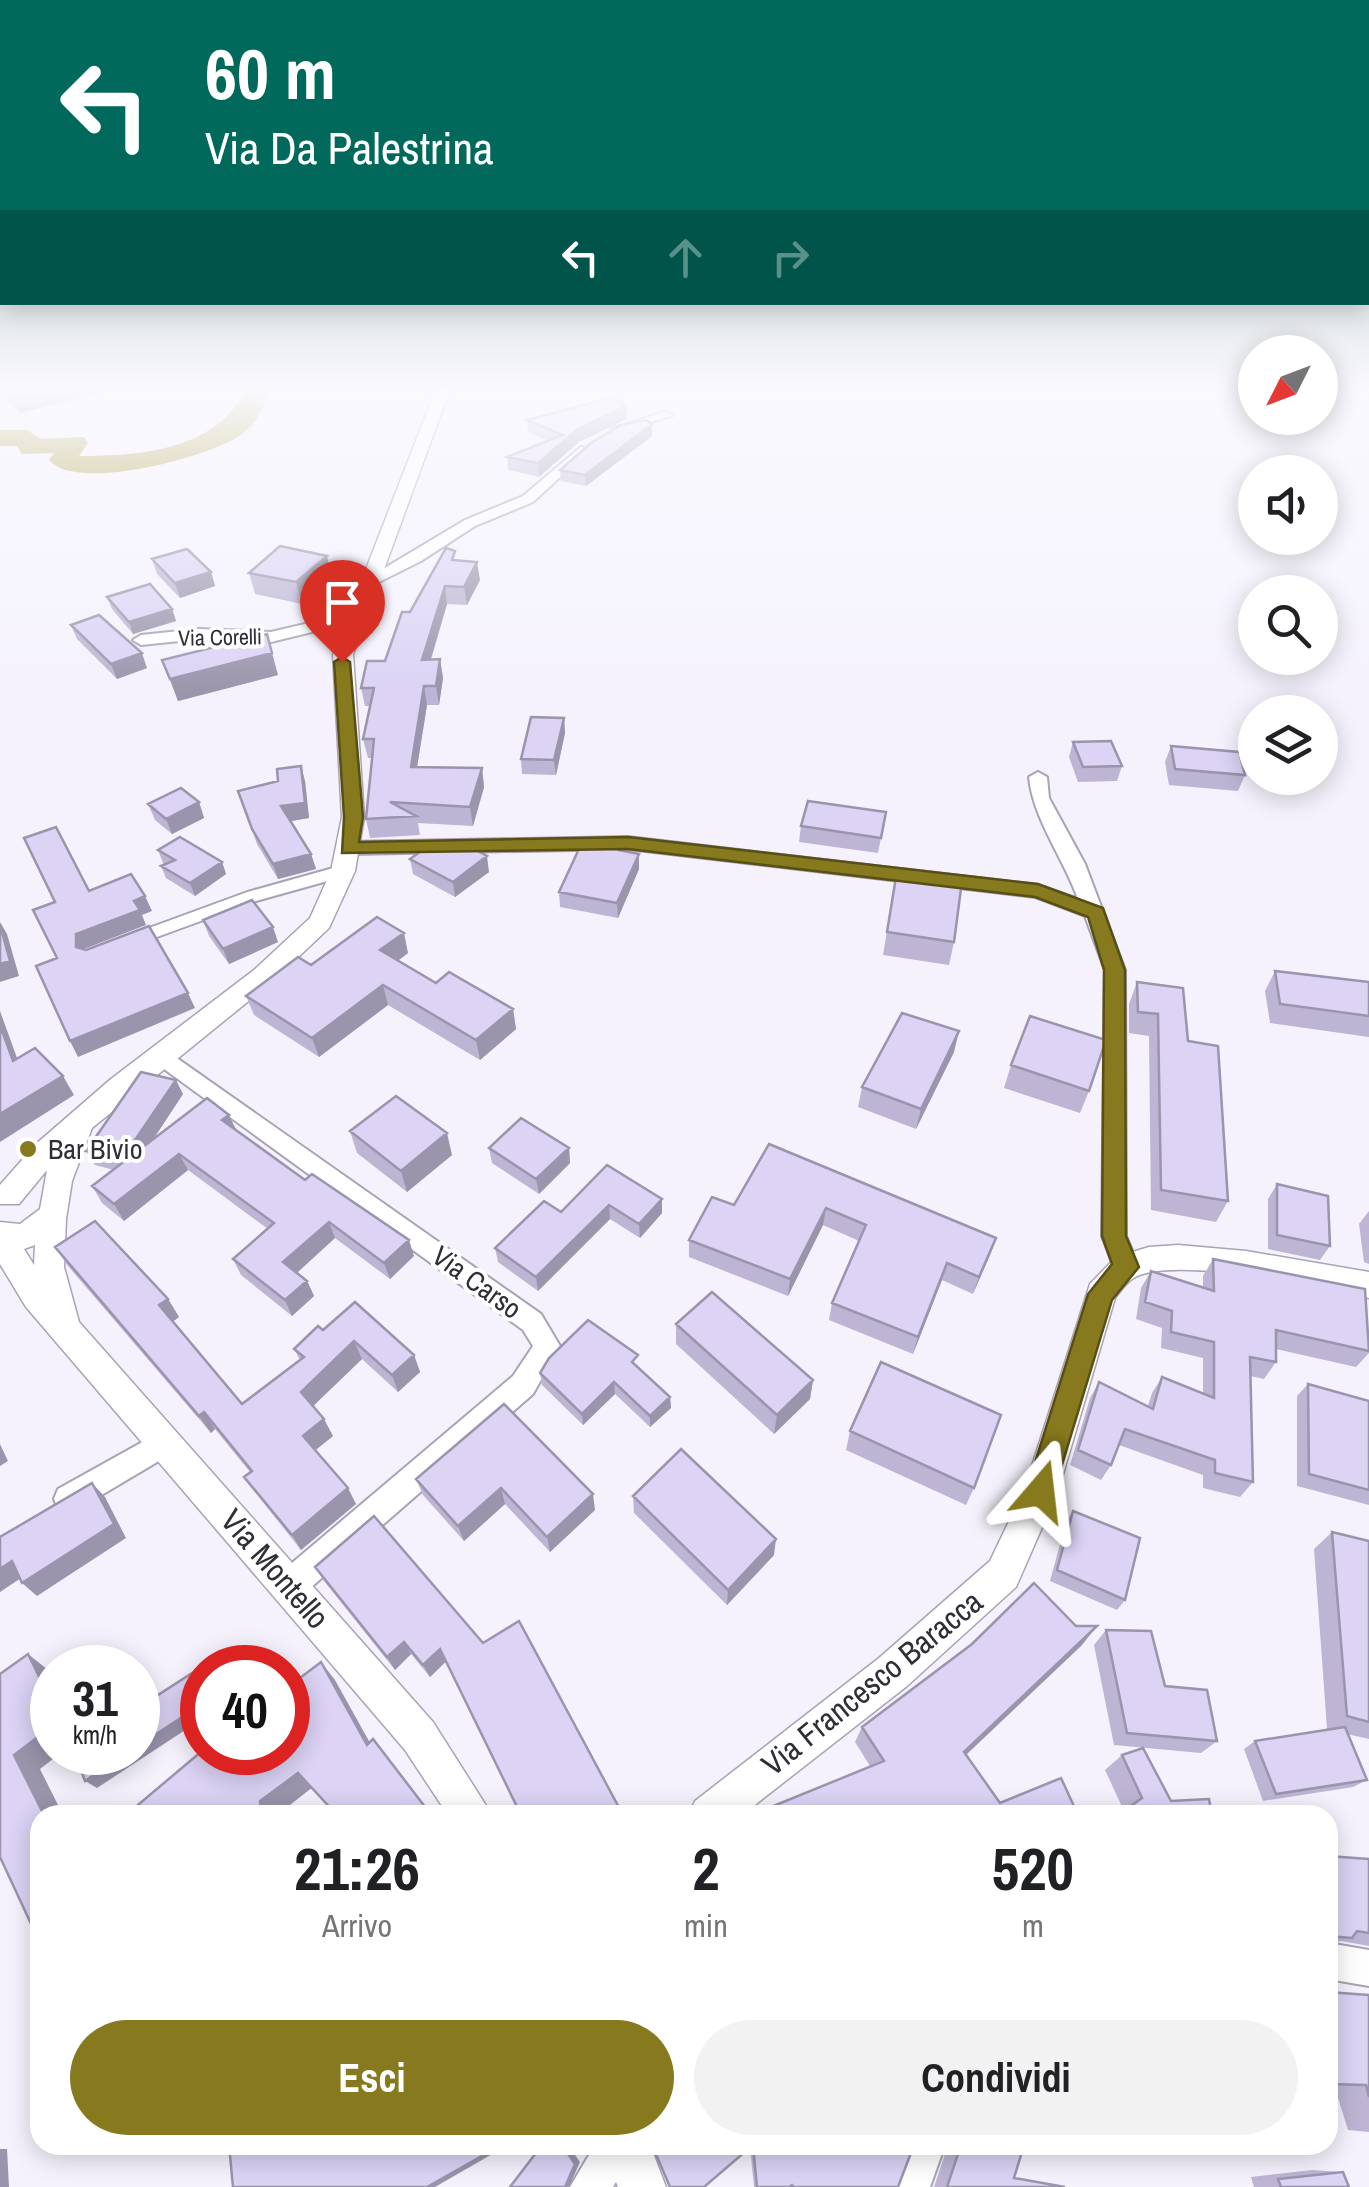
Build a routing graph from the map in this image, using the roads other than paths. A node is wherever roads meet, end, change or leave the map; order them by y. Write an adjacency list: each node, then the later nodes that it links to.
1 (402, 491): 3 (street, Via Montello)
2 (538, 491): 3 (street)
3 (370, 581): 4 (street, Via Montello)
4 (356, 617): 5 (street, Via Corelli); 7 (street, Via Montello)
5 (141, 640)
6 (1038, 776): 9 (street)
7 (349, 848): 8 (street, Via Montello); 9 (street)
8 (343, 871): 10 (lane); 11 (street, Via Montello)
9 (1096, 912): 16 (street)
10 (126, 943)
11 (161, 1055): 12 (street, Via Montello); 21 (street, Via Carso)
12 (88, 1116): 13 (street, Via Montello); 14 (street, Via Montello)
13 (3, 1198): 14 (street)
14 (52, 1208): 15 (street); 18 (street, Via Montello)
15 (0, 1236): 18 (street, Via Montello)
16 (1126, 1267): 17 (street); 23 (street, Via Francesco Baracca)
17 (1369, 1285)
18 (68, 1330): 19 (street, Via Montello)
19 (164, 1442): 20 (street); 21 (street, Via Montello)
20 (46, 1512)
21 (290, 1585): 22 (street, Via Montello)
22 (465, 1805)
23 (722, 1805)
24 (1338, 1963): 25 (street)
25 (1367, 1970)
26 (611, 2155): 29 (street)
27 (630, 2155): 30 (street)
28 (922, 2155): 31 (street)
29 (590, 2187)
30 (642, 2187)
31 (910, 2187)

